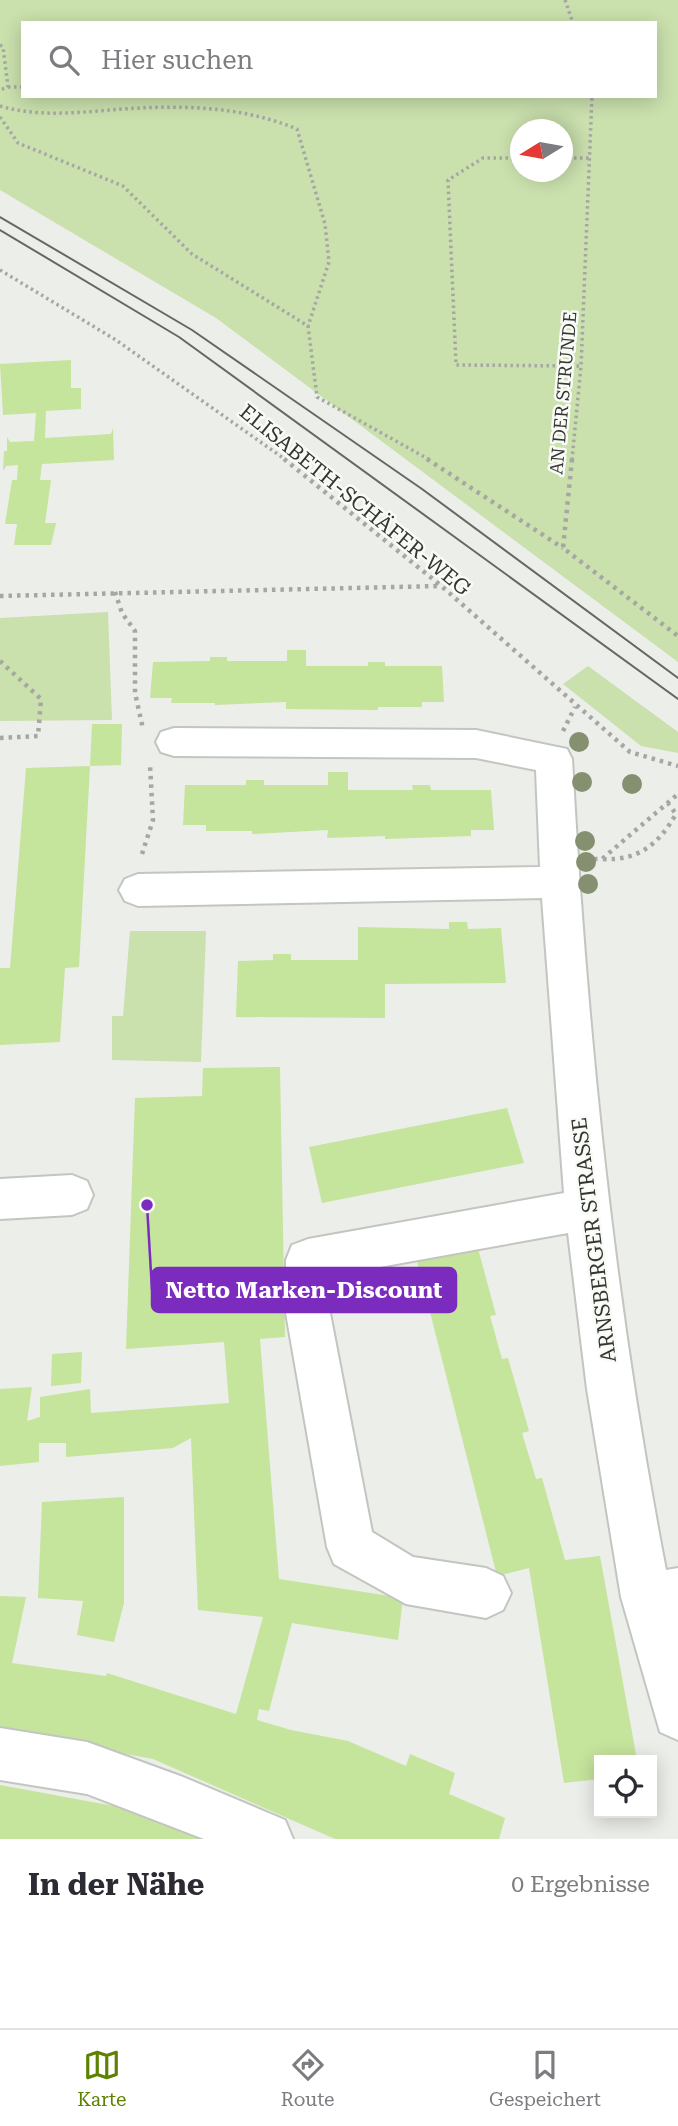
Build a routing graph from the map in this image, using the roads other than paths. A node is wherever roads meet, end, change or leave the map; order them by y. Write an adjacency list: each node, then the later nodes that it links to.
1 (162, 742): 2 (street, ARNSBERGER STRASSE)
2 (559, 882): 3 (street); 6 (street, ARNSBERGER STRASSE)
3 (138, 890)
4 (72, 1195): 5 (street)
5 (0, 1199)
6 (587, 1211): 7 (street); 8 (street, ARNSBERGER STRASSE)
7 (486, 1593)
8 (662, 1596): 9 (street, ARNSBERGER STRASSE)
9 (678, 1714)
10 (0, 1754): 11 (street)
11 (266, 1839)

